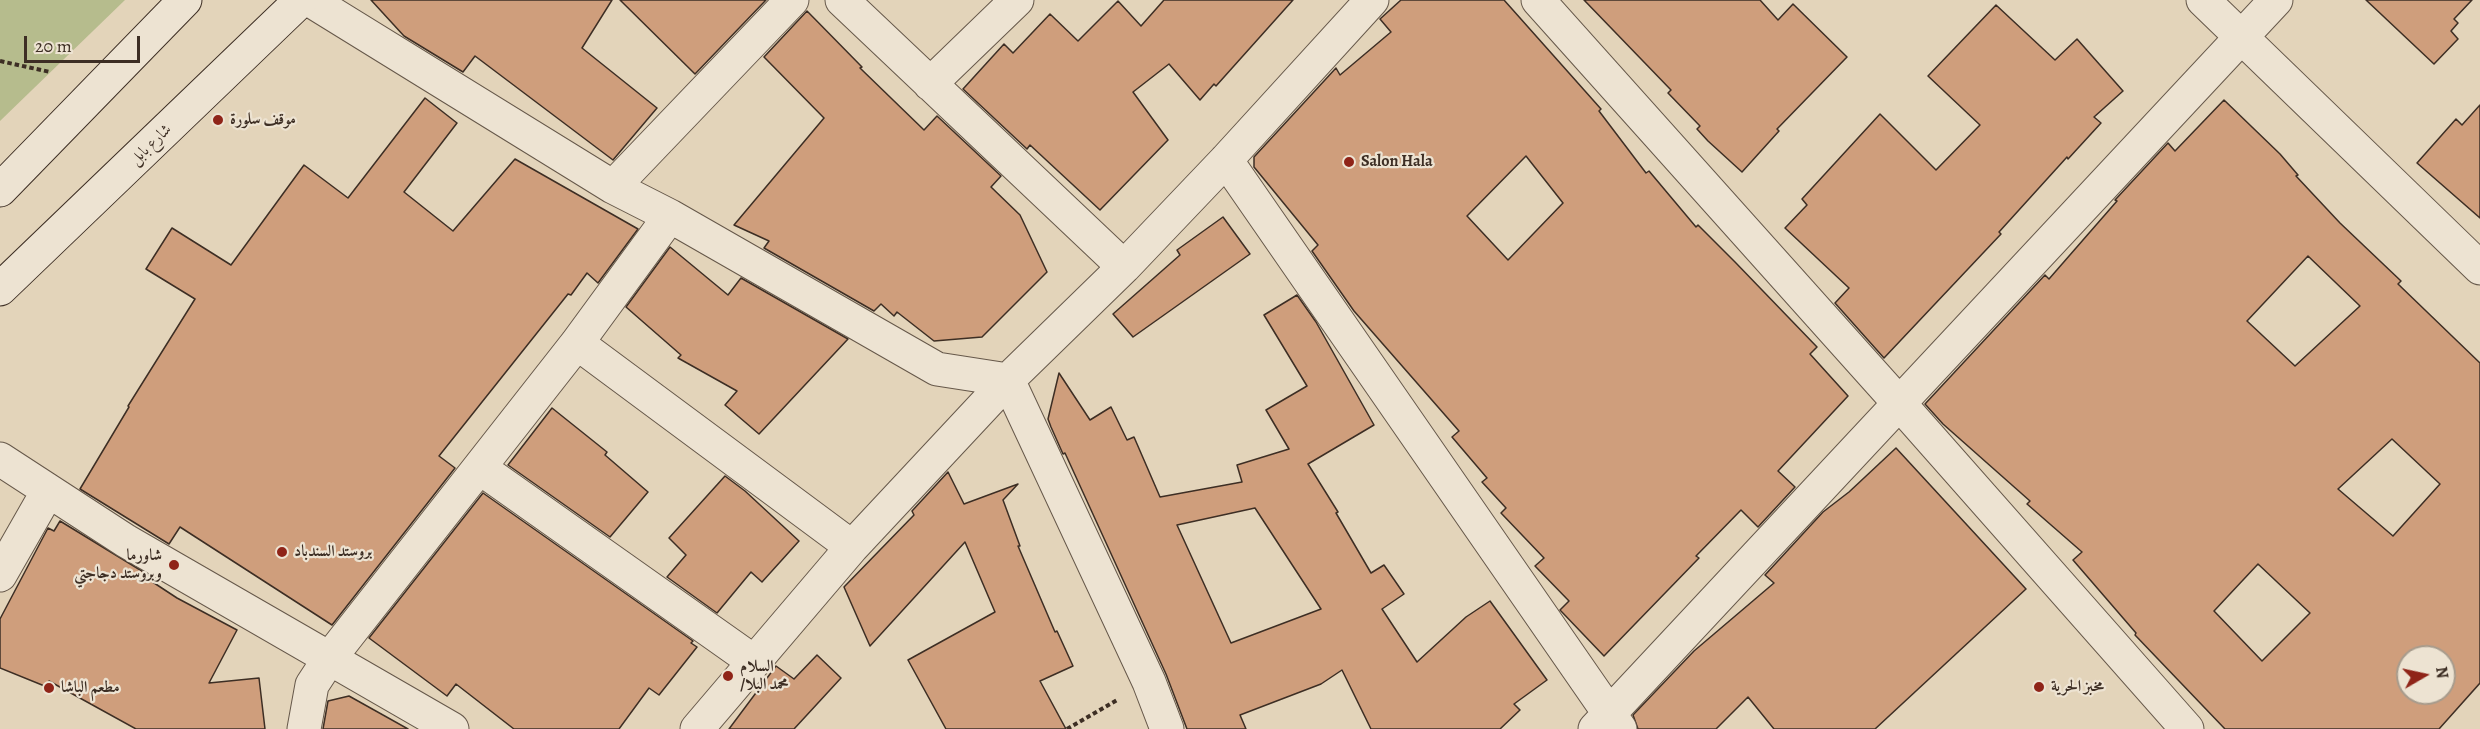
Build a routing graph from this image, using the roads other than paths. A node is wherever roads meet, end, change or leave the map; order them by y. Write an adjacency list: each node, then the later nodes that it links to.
1 (185, 0): 15 (street)
2 (301, 0): 19 (street, شارع بابل)
3 (310, 0): 14 (street)
4 (792, 0): 14 (street)
5 (842, 0): 12 (street)
6 (1017, 0): 12 (street)
7 (1538, 0): 22 (street)
8 (2203, 0): 11 (street)
9 (2276, 0): 11 (street)
10 (1362, 4): 13 (street)
11 (2241, 37): 18 (street); 22 (street)
12 (930, 84): 17 (street)
13 (1226, 160): 17 (street); 30 (street)
14 (613, 188): 16 (street)
15 (0, 190)
16 (670, 216): 20 (street); 21 (street)
17 (1124, 267): 21 (street)
18 (2480, 268)
19 (0, 289)
20 (578, 343): 24 (street); 26 (street)
21 (1008, 380): 26 (street); 34 (street)
22 (1899, 403): 30 (street); 35 (street)
23 (0, 459): 25 (street)
24 (480, 468): 28 (street); 29 (street)
25 (48, 491): 27 (street); 28 (street)
26 (852, 547): 29 (street)
27 (0, 575)
28 (329, 659): 31 (street); 32 (street)
29 (753, 661): 33 (street)
30 (1608, 724)
31 (304, 729)
32 (452, 729)
33 (697, 729)
34 (1167, 729)
35 (2187, 729)

